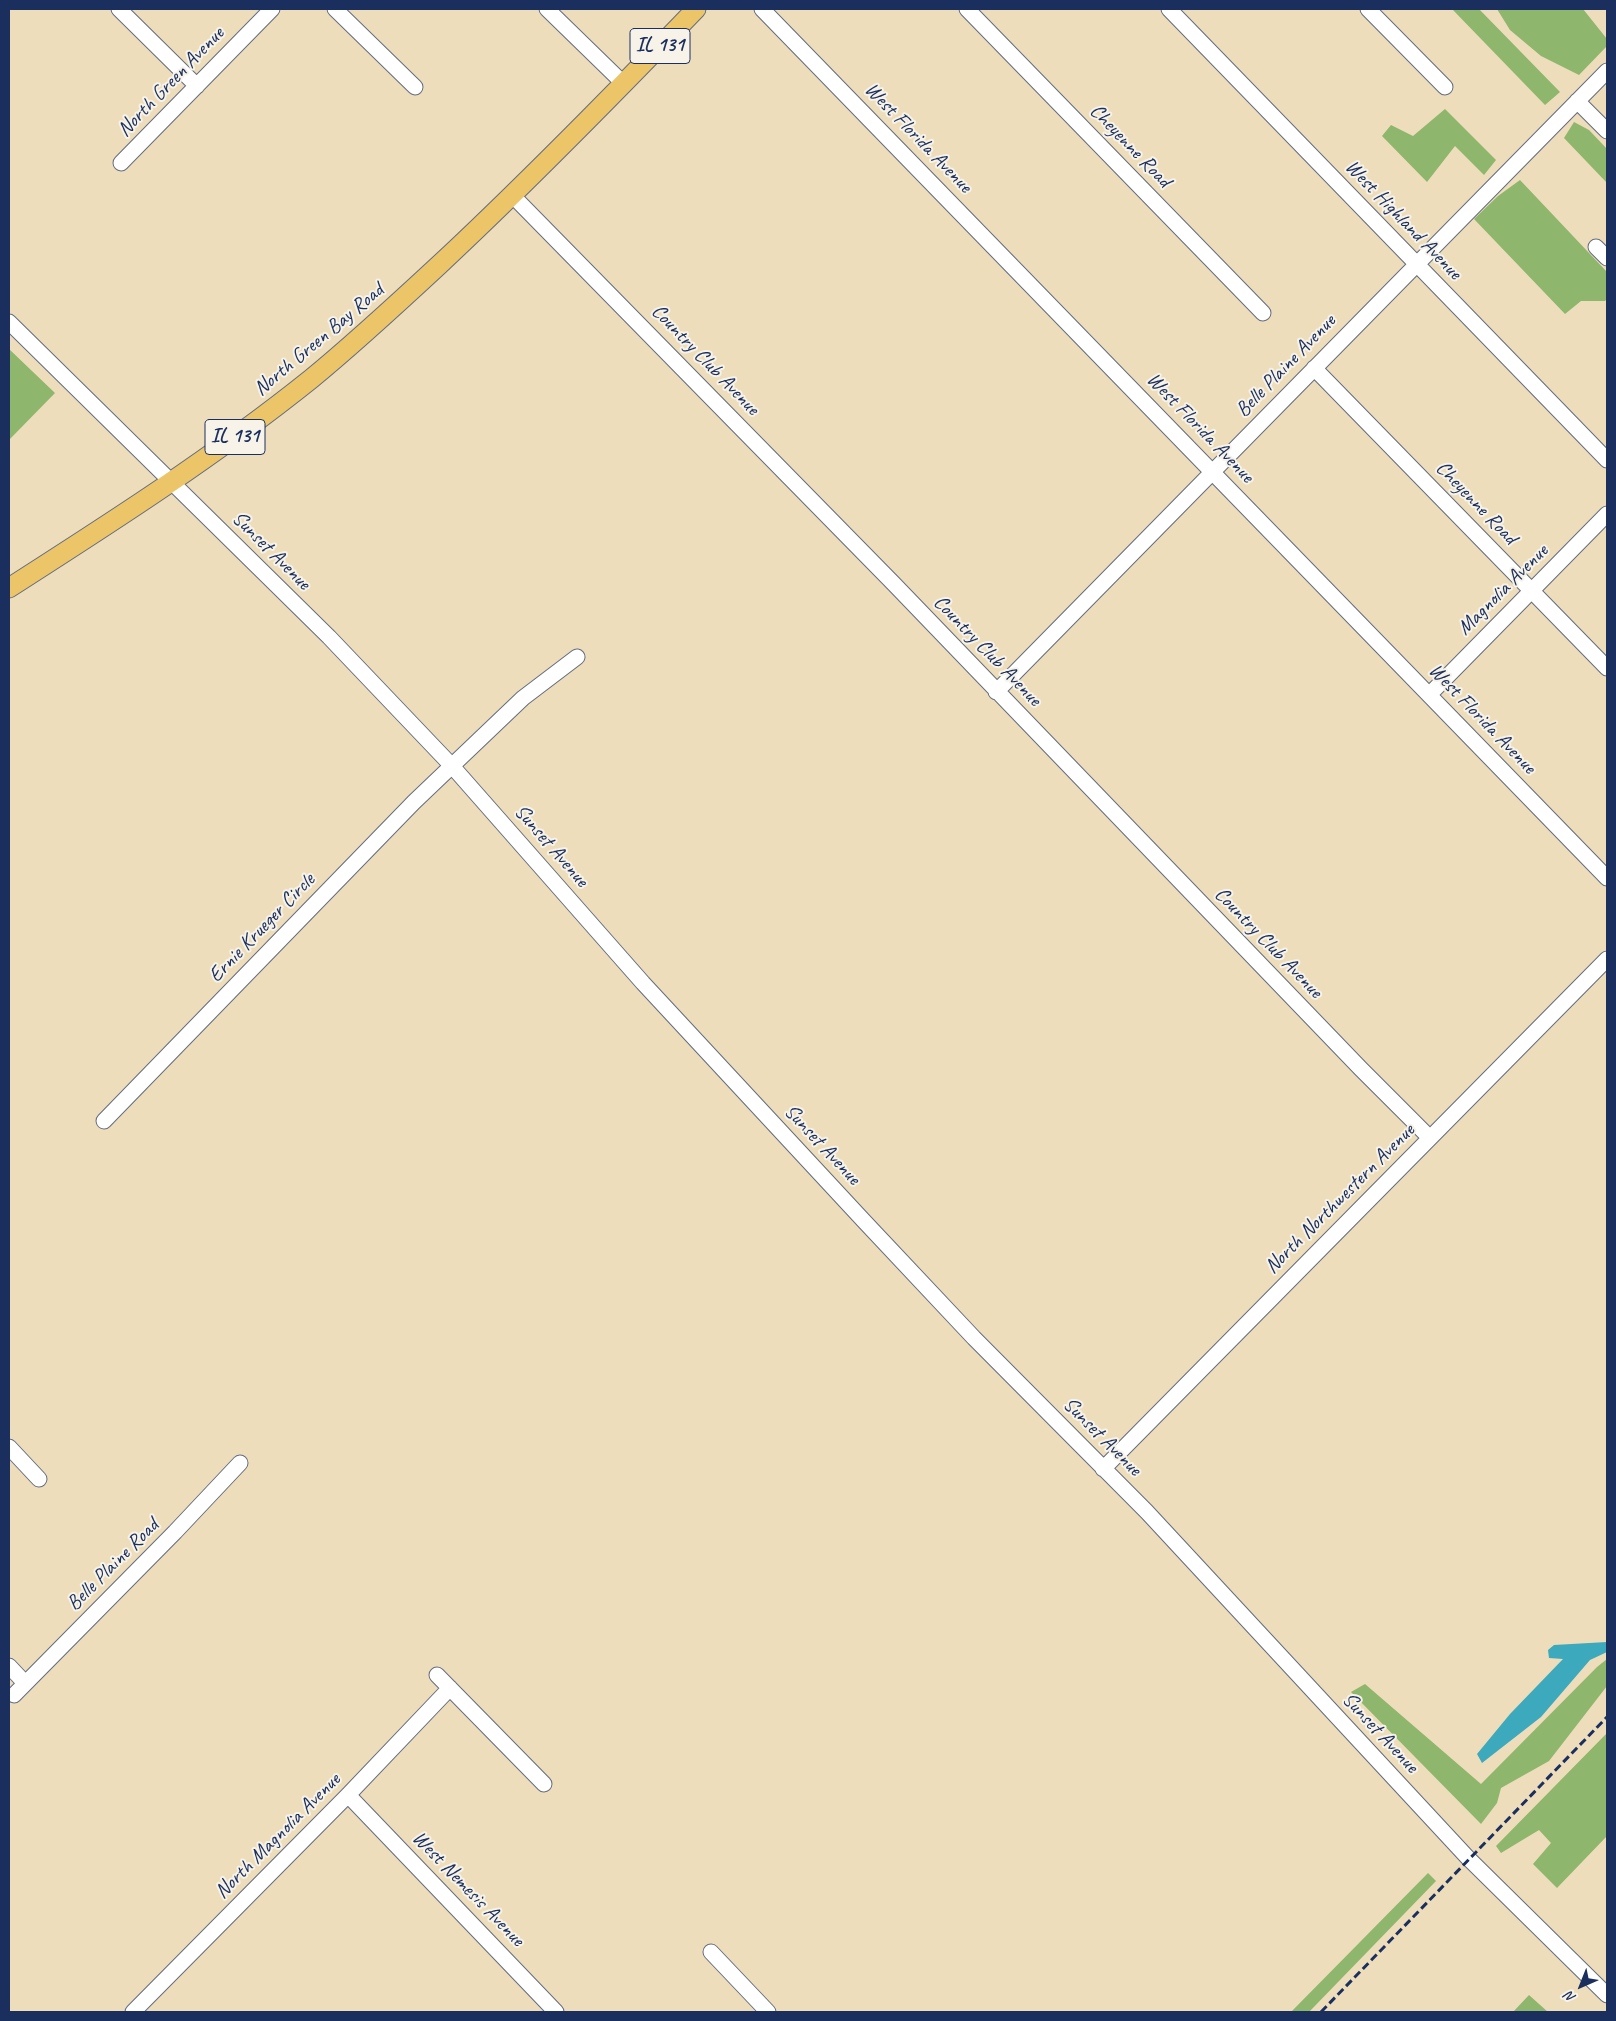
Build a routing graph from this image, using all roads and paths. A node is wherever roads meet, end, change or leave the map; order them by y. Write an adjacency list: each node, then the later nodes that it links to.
1 (119, 9): 12 (street)
2 (272, 9): 12 (street, North Green Avenue)
3 (335, 9): 13 (street)
4 (547, 9): 11 (street)
5 (696, 9): 11 (main road, IL 131)
6 (762, 9): 26 (street, West Florida Avenue)
7 (967, 9): 22 (street, Cheyenne Road)
8 (1169, 9): 21 (street, West Highland Avenue)
9 (1368, 9): 14 (street)
10 (1607, 71): 15 (street, Belle Plaine Avenue)
11 (624, 84): 18 (main road, North Green Bay Road / IL 131)
12 (197, 86): 17 (street, North Green Avenue)
13 (415, 87)
14 (1445, 87)
15 (1578, 101): 16 (street); 21 (street, Belle Plaine Avenue)
16 (1607, 131)
17 (121, 163)
18 (512, 195): 27 (main road, North Green Bay Road / IL 131); 33 (street, Country Club Avenue)
19 (1596, 247): 20 (street)
20 (1607, 258)
21 (1416, 264): 24 (street, Belle Plaine Avenue); 25 (street, West Highland Avenue)
22 (1263, 314)
23 (9, 322): 27 (street, Sunset Avenue)
24 (1314, 368): 26 (street, Belle Plaine Avenue); 30 (street, Cheyenne Road)
25 (1607, 460)
26 (1212, 472): 33 (street, Belle Plaine Avenue); 34 (street, West Florida Avenue)
27 (171, 482): 29 (main road, North Green Bay Road / IL 131); 35 (street, Sunset Avenue)
28 (1607, 514): 30 (street, Magnolia Avenue)
29 (9, 588)
30 (1533, 590): 32 (street, Cheyenne Road); 34 (street, Magnolia Avenue)
31 (577, 657): 35 (street, Ernie Krueger Circle)
32 (1607, 668)
33 (996, 692): 39 (street, Country Club Avenue)
34 (1429, 695): 36 (street, West Florida Avenue)
35 (452, 766): 38 (street, Ernie Krueger Circle); 42 (street, Sunset Avenue)
36 (1607, 878)
37 (1607, 959): 39 (street, North Northwestern Avenue)
38 (104, 1121)
39 (1430, 1138): 42 (street, North Northwestern Avenue)
40 (9, 1447): 43 (street)
41 (240, 1463): 46 (street, Belle Plaine Road)
42 (1103, 1469): 52 (street, Sunset Avenue)
43 (39, 1479)
44 (9, 1666): 46 (street)
45 (437, 1675): 47 (street)
46 (25, 1683): 48 (street, Belle Plaine Road)
47 (450, 1688): 49 (street); 50 (street, North Magnolia Avenue)
48 (14, 1695)
49 (544, 1784)
50 (348, 1795): 53 (street, North Magnolia Avenue); 54 (street, West Nemesis Avenue)
51 (711, 1952): 55 (street)
52 (1607, 1995)
53 (133, 2012)
54 (556, 2012)
55 (768, 2012)

